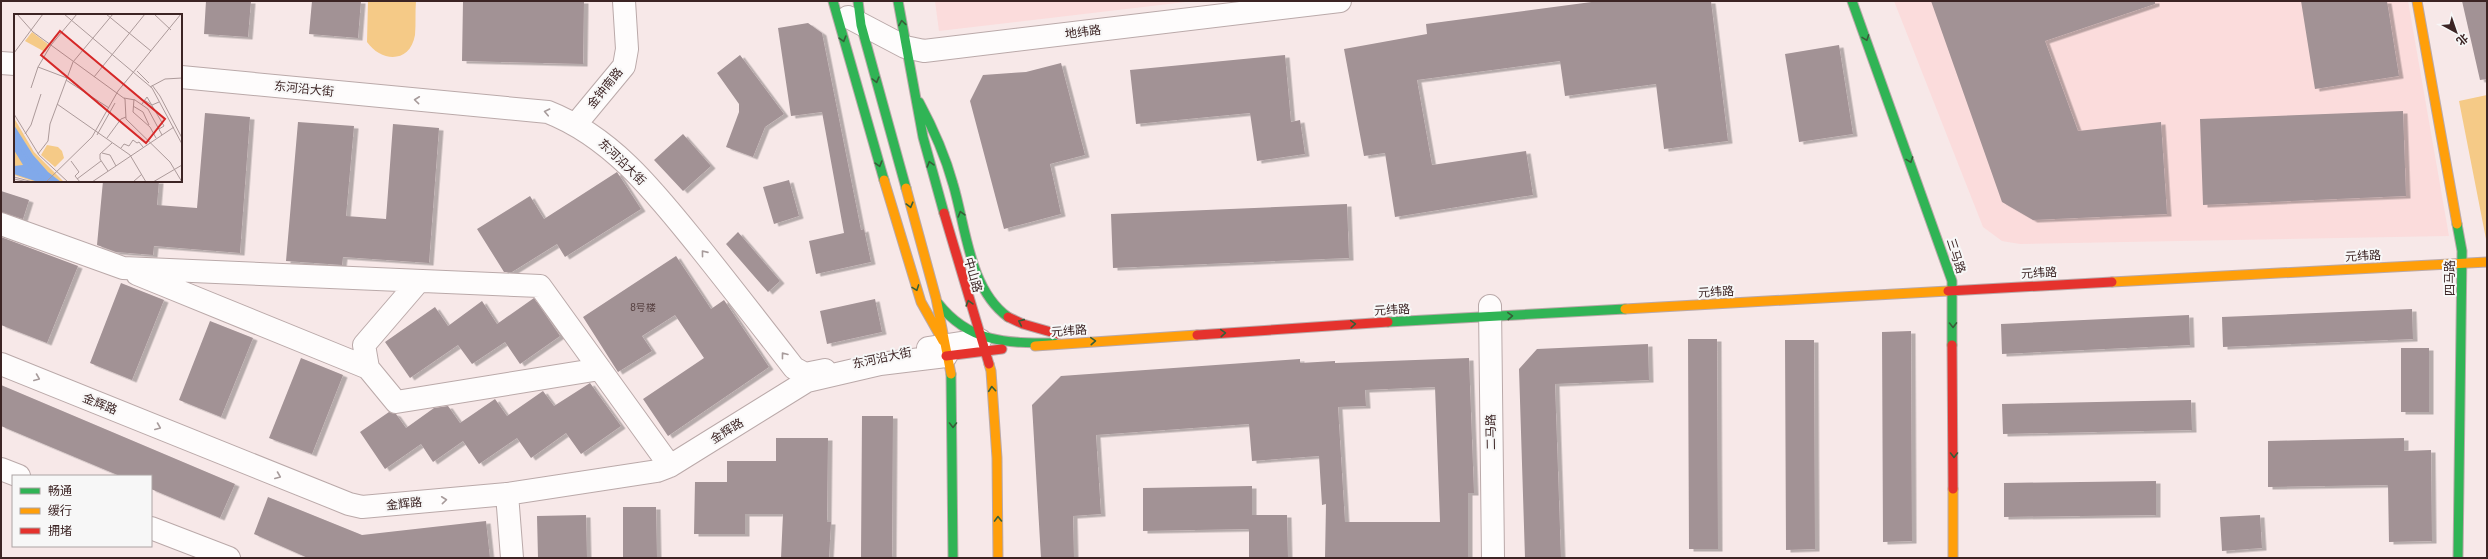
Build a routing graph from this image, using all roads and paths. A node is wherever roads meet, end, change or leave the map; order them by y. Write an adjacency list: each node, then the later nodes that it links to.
1 (624, 1): 14 (street, 金钟南路)
2 (858, 1): 8 (street)
3 (898, 1): 9 (street, 中山路, one-way to 3)
4 (1340, 1): 9 (street, 地纬路)
5 (1852, 1): 24 (street, 三马路, one-way to 24)
6 (2417, 1): 17 (street, 四马路)
7 (834, 5): 8 (street, 地纬路); 35 (street, one-way to 35)
8 (861, 24): 9 (street, 地纬路); 29 (street, one-way to 29)
9 (905, 47): 13 (street, 中山路)
10 (1, 62): 11 (street)
11 (14, 64)
12 (182, 77): 14 (street, 东河沿大街, one-way to 12)
13 (913, 89): 33 (street, 中山路, one-way to 13); 33 (street, 元纬路, one-way to 13)
14 (576, 124): 35 (street, 东河沿大街, one-way to 14)
15 (1, 224): 21 (street)
16 (1946, 235): 26 (street, 三马路)
17 (2458, 251): 18 (street); 20 (street, 四马路)
18 (2474, 251)
19 (2487, 262): 20 (street, 元纬路)
20 (2463, 263): 26 (street, 元纬路); 51 (street, 四马路)
21 (123, 268): 23 (street); 37 (street)
22 (1978, 279): 26 (street, 元纬路)
23 (419, 281): 37 (street); 38 (street)
24 (1952, 281): 25 (street, 元纬路); 26 (street, 元纬路); 27 (street, 三马路)
25 (1922, 283): 27 (street); 28 (street, 元纬路)
26 (1962, 289): 27 (street, 元纬路)
27 (1950, 292): 30 (street, 元纬路, one-way to 27); 31 (street); 50 (street, 三马路, one-way to 50)
28 (1671, 296)
29 (936, 298): 33 (street); 35 (street)
30 (1487, 309): 32 (street, 元纬路); 34 (street, 元纬路, one-way to 30); 49 (street, 二马路)
31 (1962, 314)
32 (1120, 330)
33 (983, 341): 34 (street, 元纬路); 34 (street); 35 (street, 东河沿大街); 48 (street, 中山路, one-way to 33)
34 (1054, 343)
35 (946, 350): 39 (street, 东河沿大街); 47 (street, one-way to 47)
36 (1, 364): 43 (street, 金辉路, one-way to 43)
37 (368, 368): 38 (street)
38 (600, 369): 40 (street)
39 (807, 381): 40 (street, 金辉路)
40 (670, 466): 43 (street, 金辉路)
41 (1, 469): 42 (street)
42 (16, 475)
43 (507, 494): 46 (street)
44 (152, 528): 45 (street)
45 (228, 558)
46 (512, 558)
47 (953, 558)
48 (998, 558)
49 (1492, 558)
50 (1953, 558)
51 (2458, 558)

